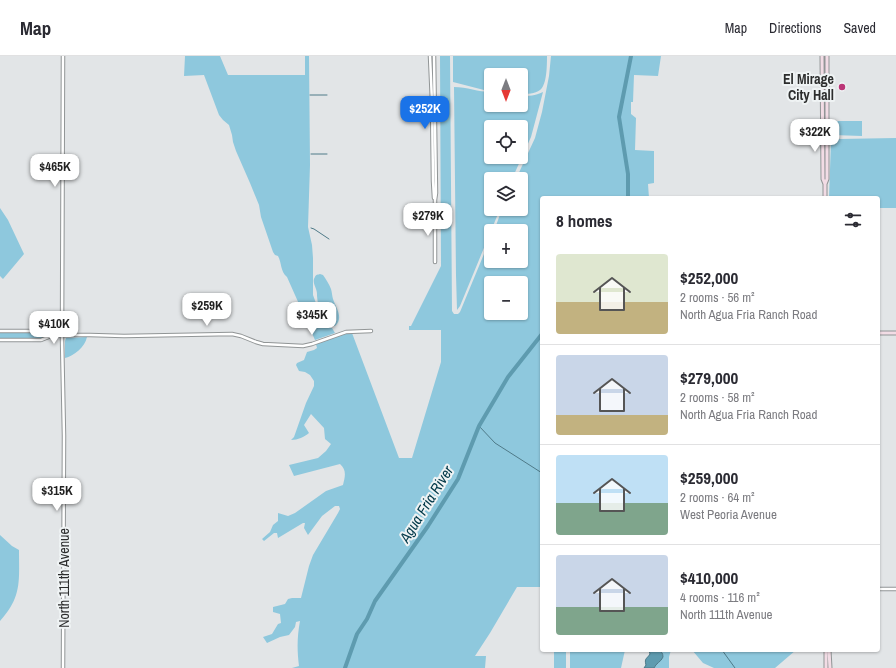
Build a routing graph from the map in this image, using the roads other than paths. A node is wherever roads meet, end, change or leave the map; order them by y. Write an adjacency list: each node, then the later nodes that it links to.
1 (63, 56): 14 (street, North 111th Avenue)
2 (430, 56): 8 (street)
3 (434, 56): 8 (street)
4 (822, 56): 6 (main road)
5 (827, 56): 6 (main road)
6 (825, 180): 7 (main road)
7 (825, 196)
8 (435, 200): 9 (street)
9 (435, 262)
10 (371, 331): 14 (street)
11 (0, 332): 14 (street)
12 (880, 333): 13 (main road)
13 (896, 333)
14 (62, 335): 15 (street); 20 (street, North 111th Avenue)
15 (0, 340)
16 (880, 589): 17 (street)
17 (896, 589)
18 (826, 652): 21 (main road)
19 (830, 652): 22 (main road)
20 (64, 668)
21 (826, 668)
22 (830, 668)

